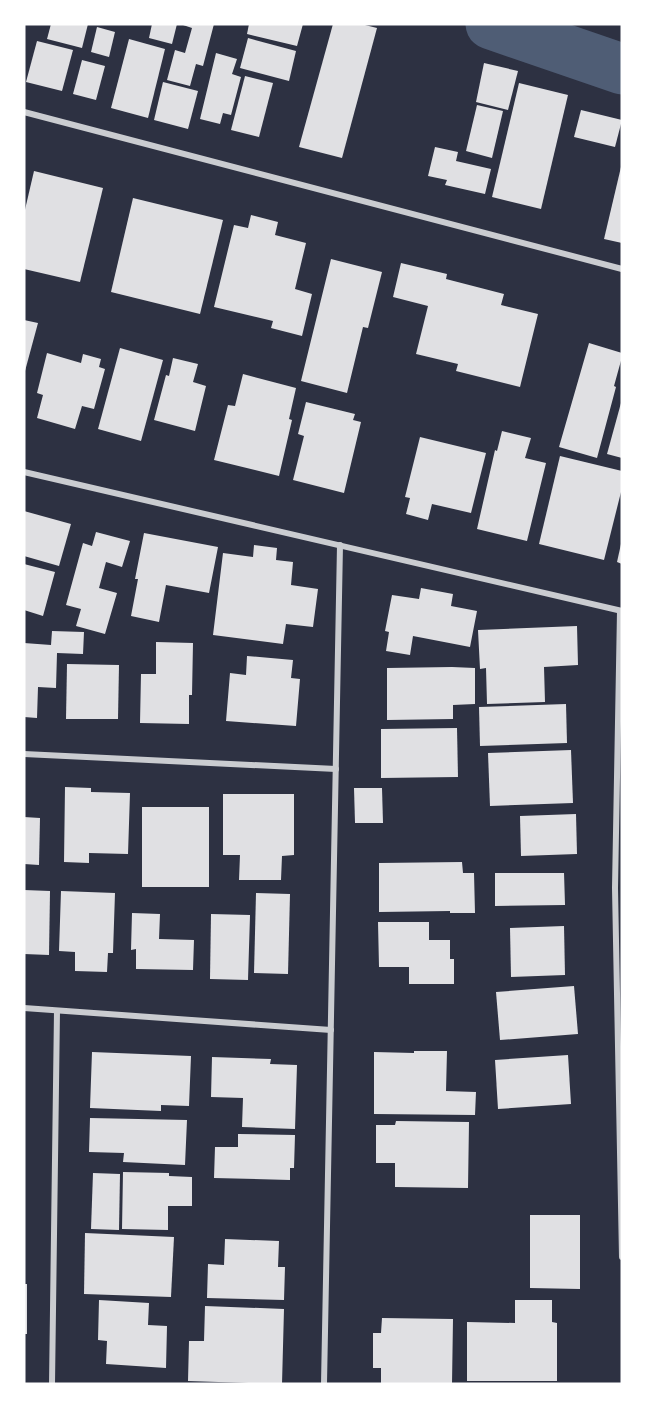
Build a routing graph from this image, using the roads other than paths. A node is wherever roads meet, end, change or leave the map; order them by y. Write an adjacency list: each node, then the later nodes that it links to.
1 (24, 112): 2 (street)
2 (622, 269)
3 (24, 472): 4 (street)
4 (340, 545): 5 (street); 7 (street)
5 (621, 611): 11 (street)
6 (24, 754): 7 (street)
7 (336, 769): 10 (street)
8 (24, 1008): 9 (street)
9 (57, 1011): 10 (street); 12 (street)
10 (331, 1030): 13 (street)
11 (622, 1257)
12 (52, 1384)
13 (324, 1384)

